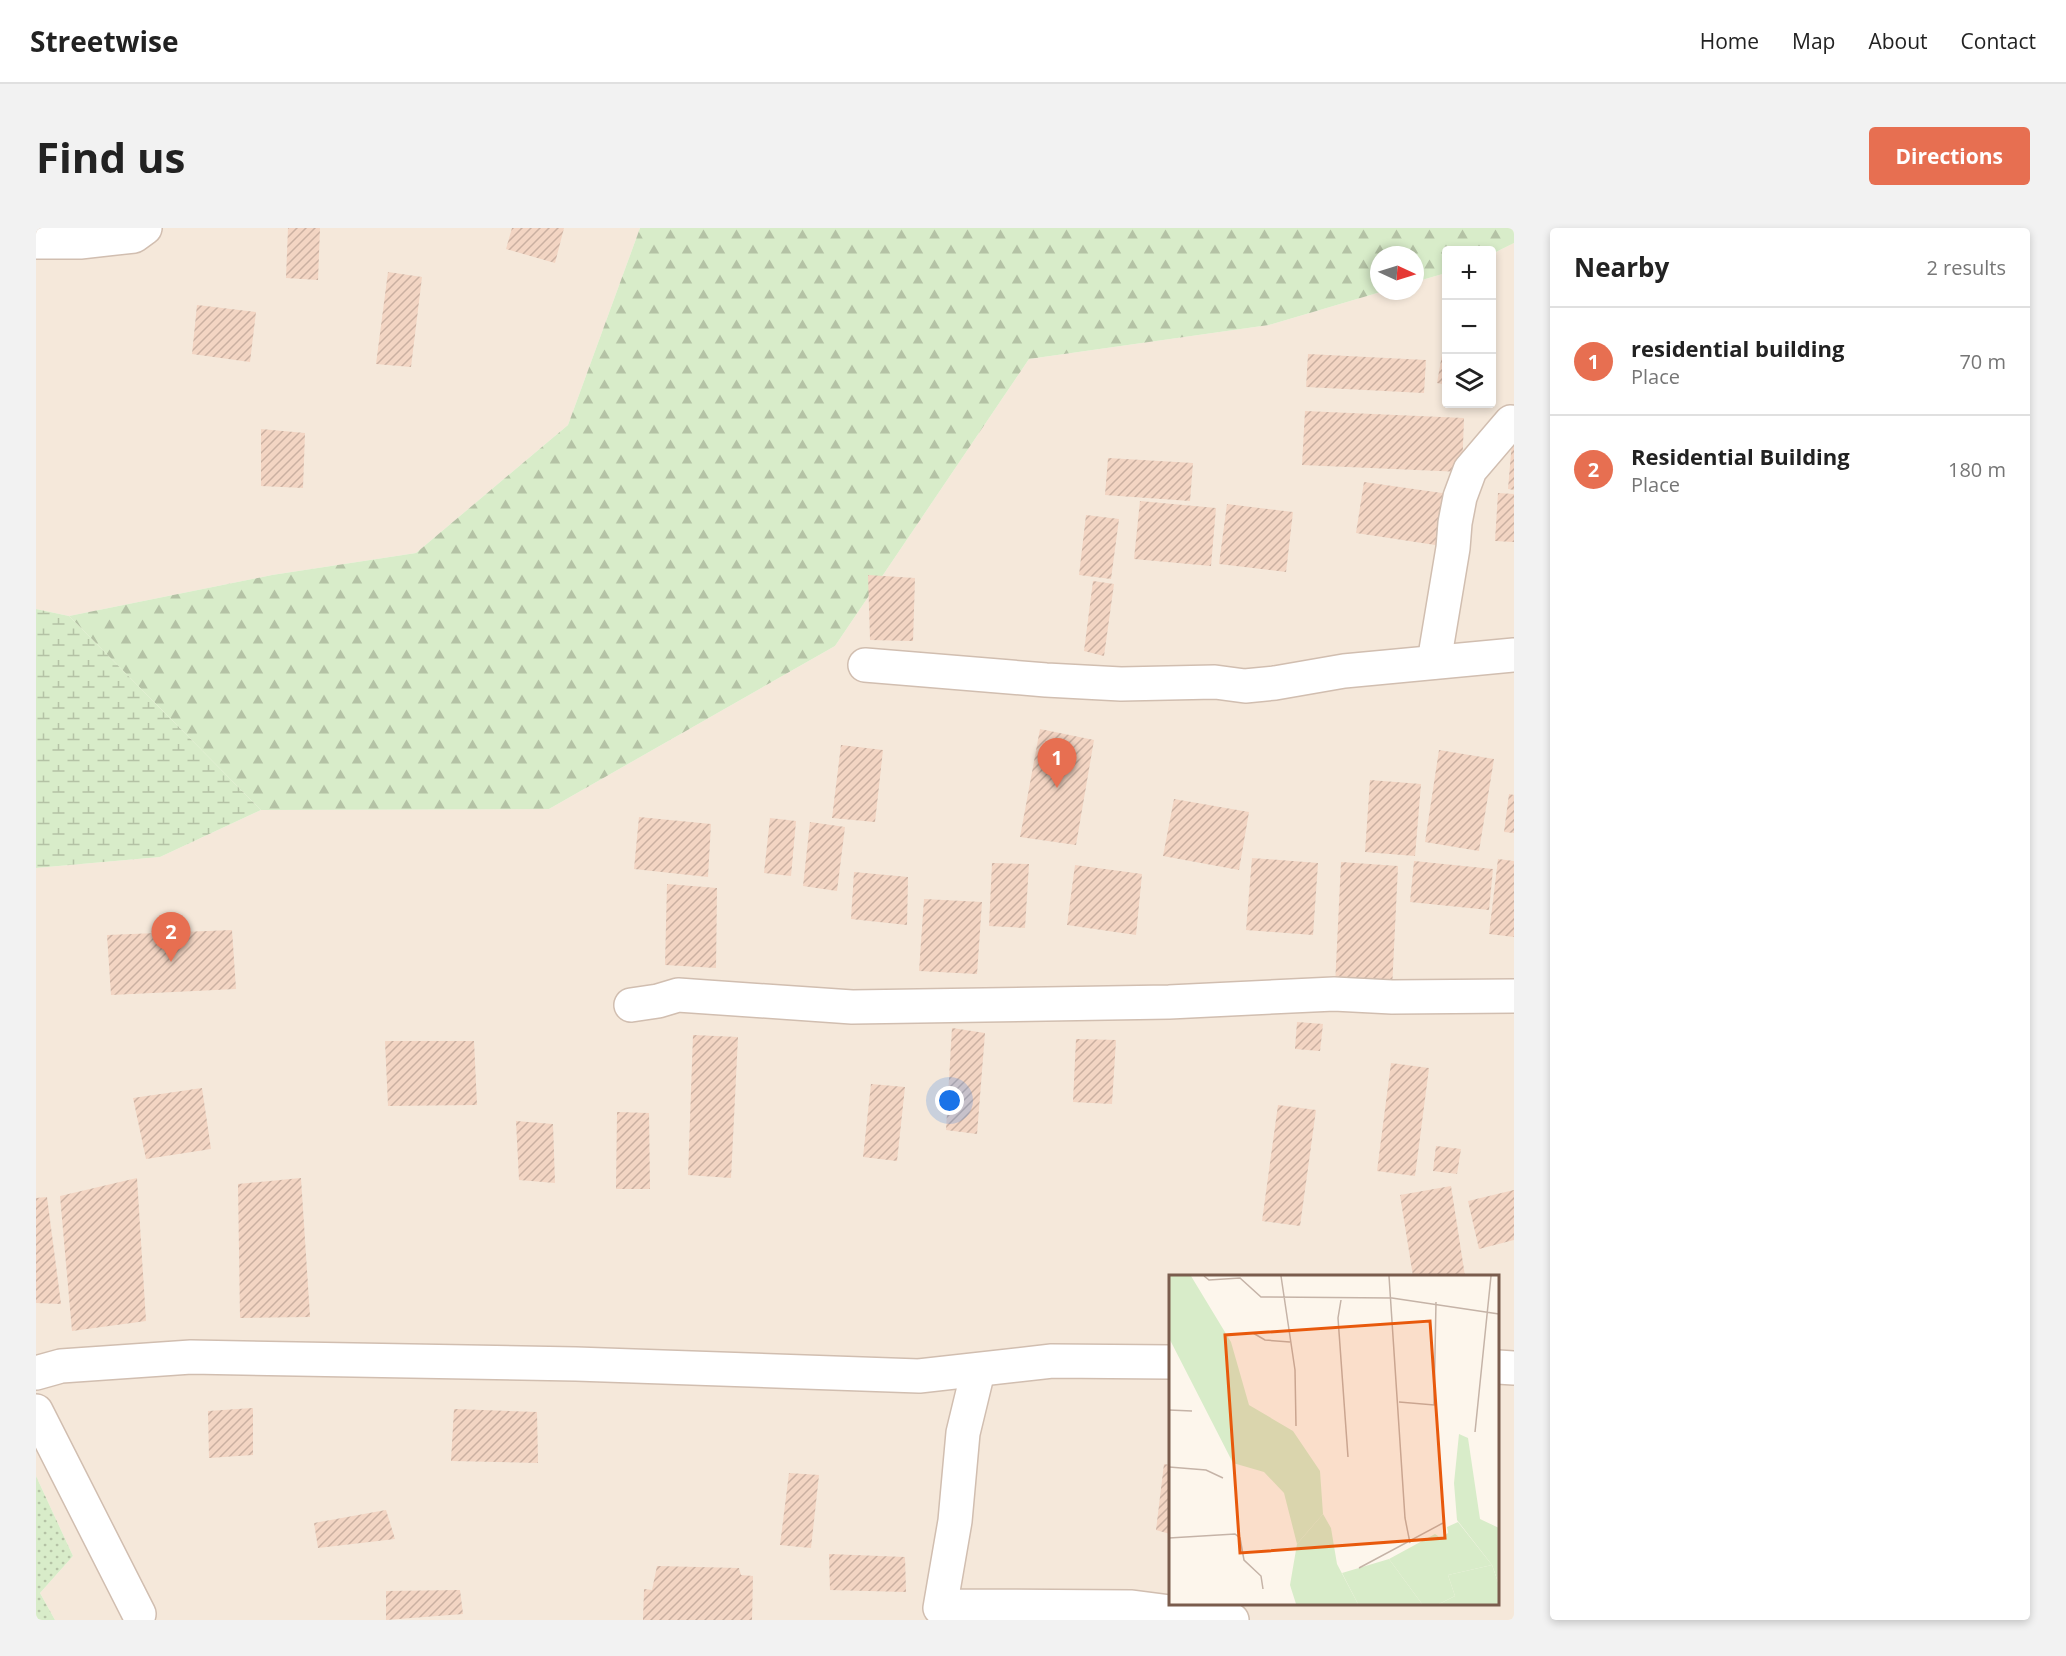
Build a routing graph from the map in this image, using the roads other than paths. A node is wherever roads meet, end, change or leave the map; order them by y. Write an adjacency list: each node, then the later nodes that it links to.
1 (145, 228): 2 (street)
2 (36, 242)
3 (1511, 422): 5 (street)
4 (1514, 655): 5 (street)
5 (1434, 662): 6 (street)
6 (865, 665)
7 (1514, 996): 8 (street)
8 (631, 1005)
9 (1169, 1362): 12 (street)
10 (1499, 1367): 11 (street)
11 (1514, 1368)
12 (978, 1371): 13 (street); 16 (street)
13 (36, 1373)
14 (36, 1411): 15 (street)
15 (139, 1614)
16 (1232, 1620)

